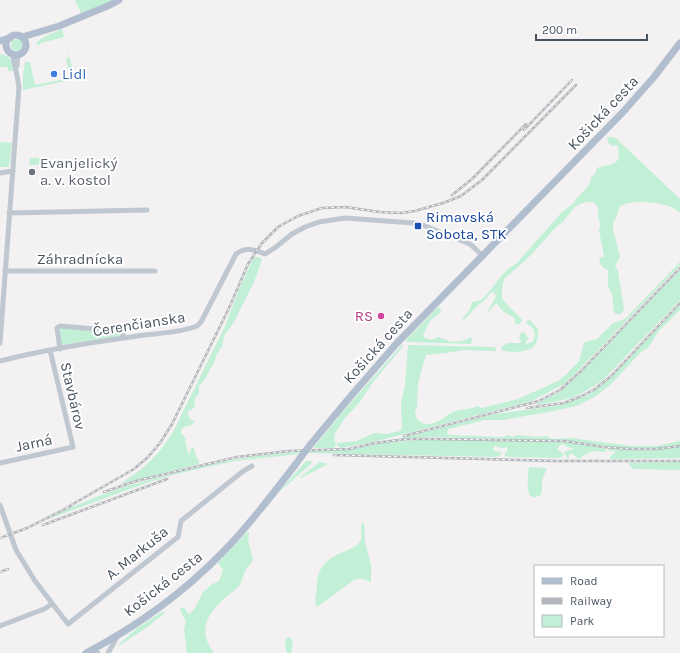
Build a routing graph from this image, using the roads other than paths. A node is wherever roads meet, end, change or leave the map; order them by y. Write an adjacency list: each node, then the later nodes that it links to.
1 (119, 0): 3 (main road)
2 (10, 38): 3 (main road); 4 (main road); 6 (main road)
3 (24, 39): 6 (main road)
4 (0, 41)
5 (680, 43): 11 (main road, Košická cesta)
6 (9, 51): 7 (street)
7 (13, 171): 8 (street); 10 (street)
8 (0, 173)
9 (146, 210): 10 (street)
10 (9, 213): 12 (street)
11 (482, 255): 14 (street, Čerenčianska); 25 (main road, Košická cesta, bridge)
12 (5, 271): 13 (street, Záhradnícka); 15 (street)
13 (155, 271)
14 (124, 338): 16 (street, Čerenčianska); 16 (street)
15 (0, 343)
16 (60, 349): 17 (street, Čerenčianska)
17 (50, 350): 18 (street, Čerenčianska); 19 (street, Stavbárov)
18 (0, 361)
19 (73, 447): 20 (street, Jarná)
20 (0, 463)
21 (252, 466): 23 (street, A. Markuša)
22 (0, 505): 23 (street)
23 (52, 604): 24 (street)
24 (0, 626)
25 (118, 635): 26 (main road, Košická cesta); 28 (street)
26 (95, 652): 27 (main road, Košická cesta)
27 (86, 653)
28 (108, 653)

